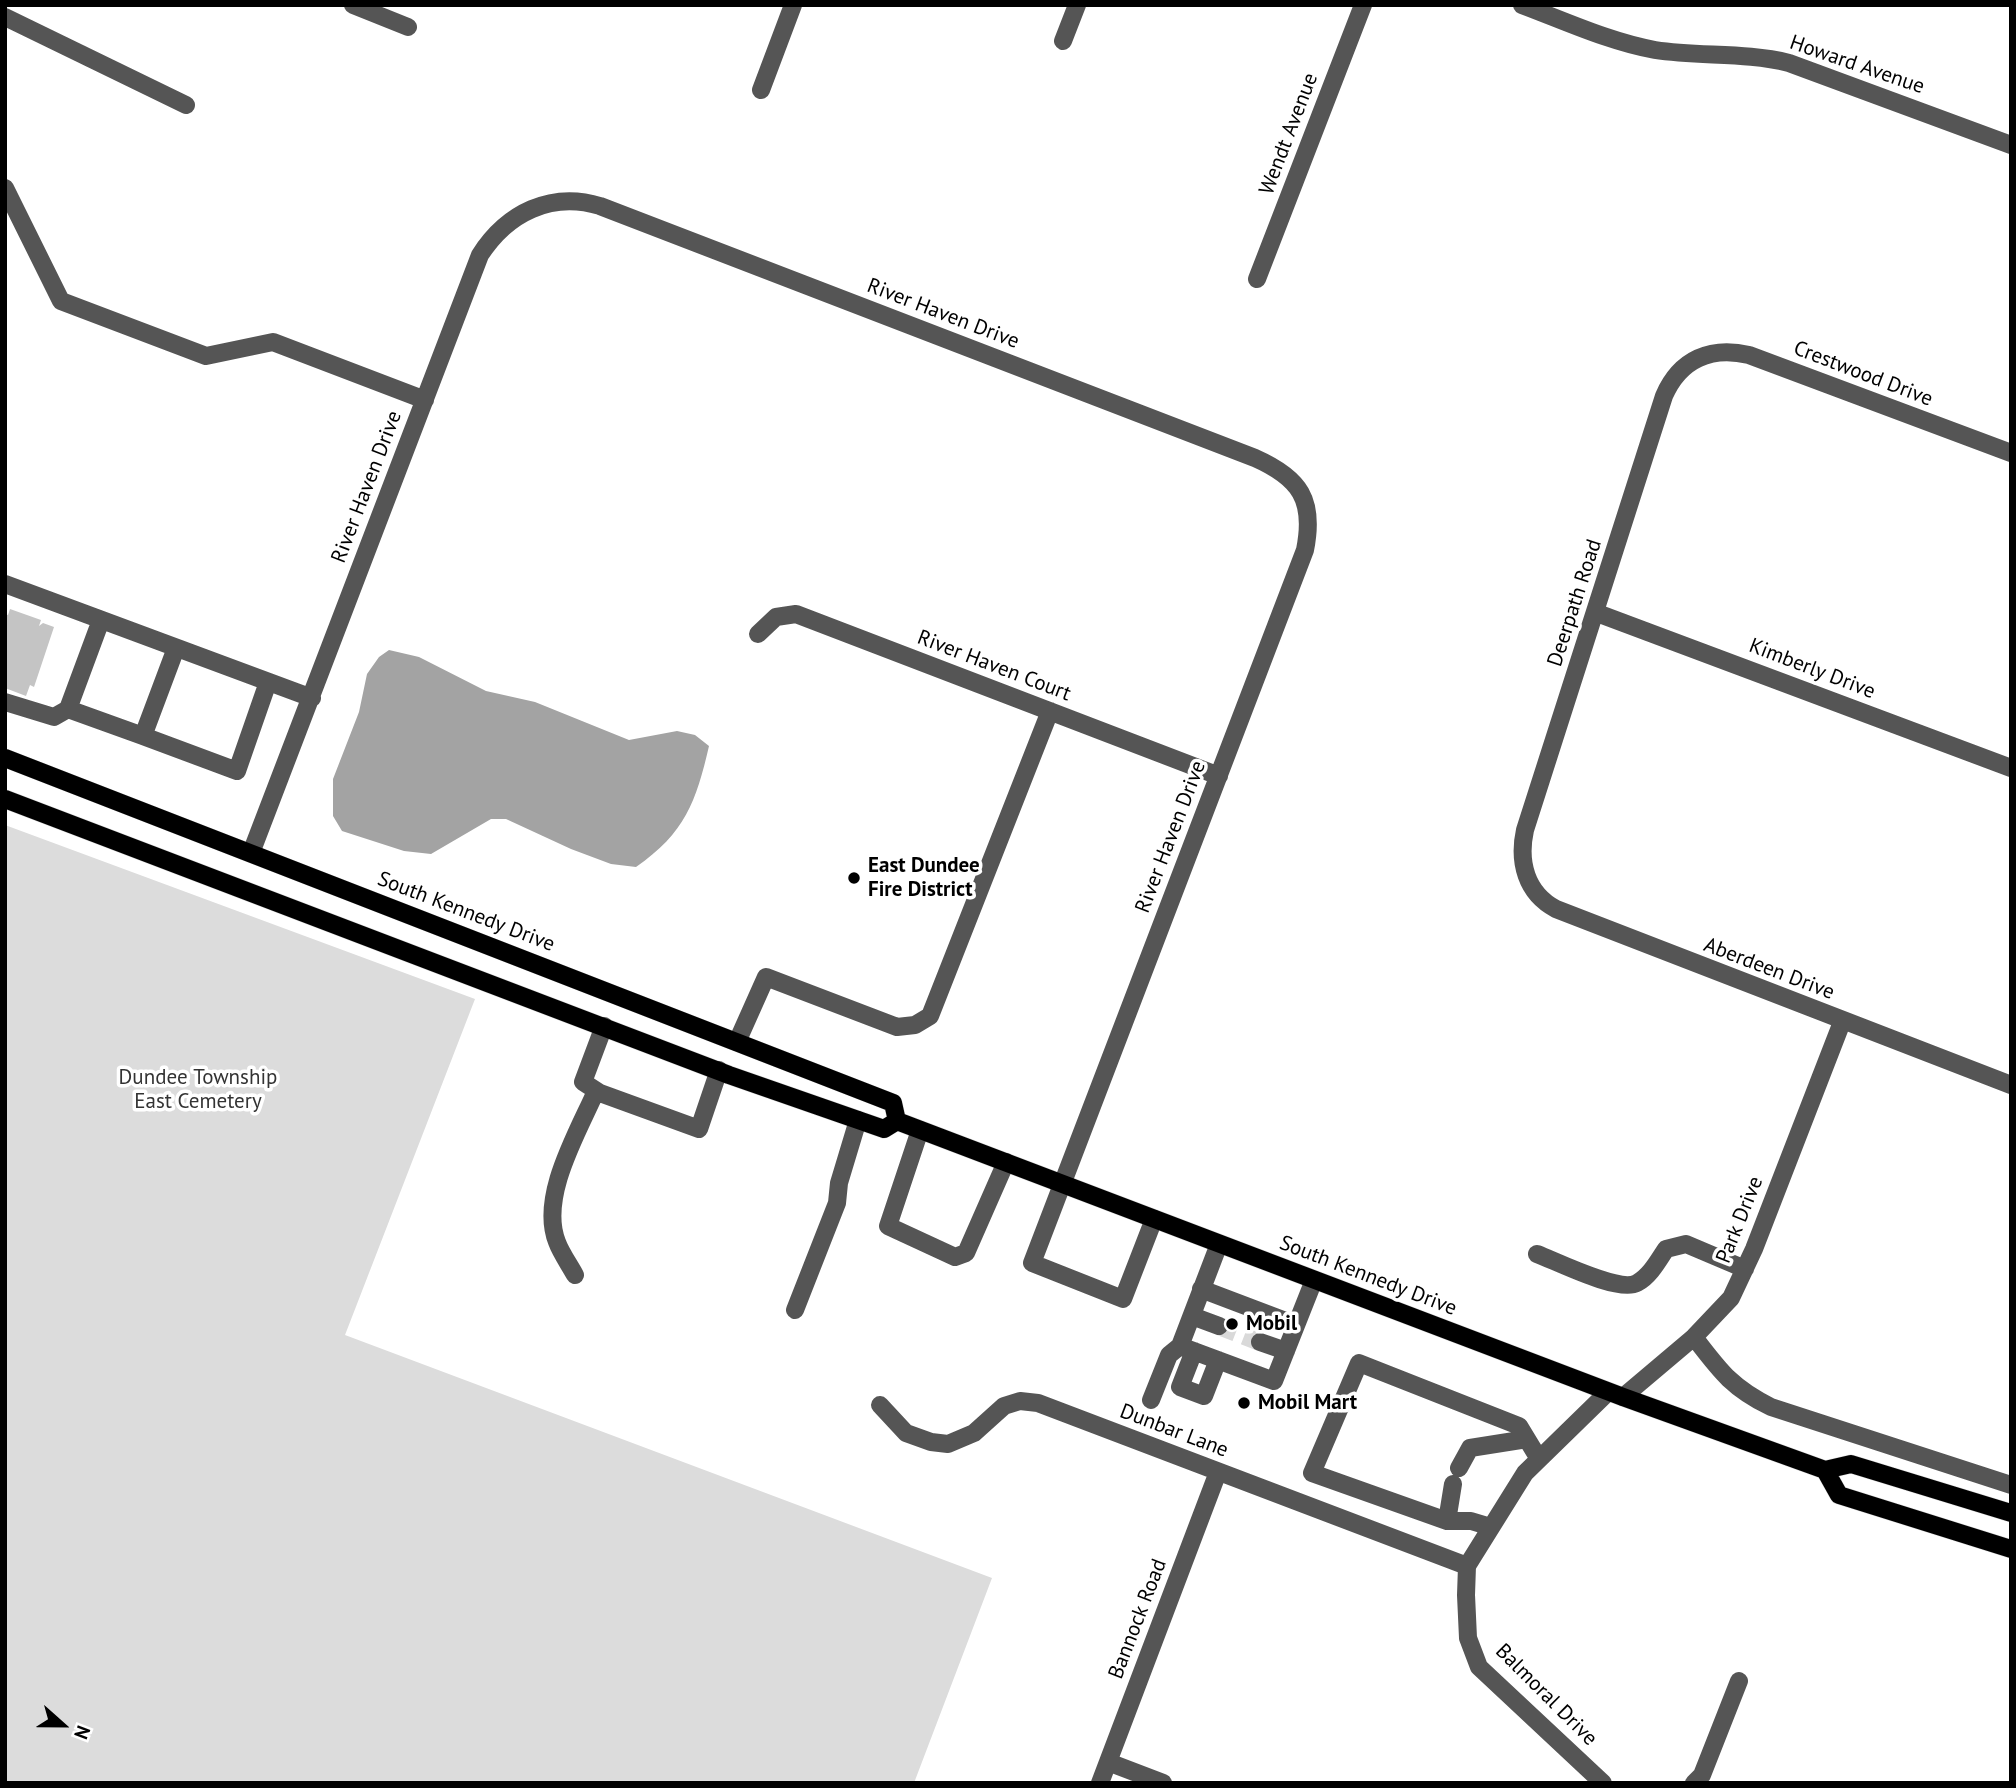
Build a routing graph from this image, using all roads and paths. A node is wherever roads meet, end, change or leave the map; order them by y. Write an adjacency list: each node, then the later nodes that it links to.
1 (353, 5): 7 (street)
2 (793, 5): 9 (street)
3 (1077, 5): 8 (street)
4 (1363, 5): 13 (street, Wendt Avenue)
5 (1522, 5): 11 (street, Howard Avenue)
6 (5, 17): 10 (street)
7 (408, 27)
8 (1063, 41)
9 (761, 90)
10 (186, 105)
11 (2011, 145)
12 (5, 188): 15 (street)
13 (1258, 279)
14 (1698, 358): 16 (street, Crestwood Drive); 18 (street, Deerpath Road)
15 (425, 400): 23 (street, River Haven Drive); 30 (street, River Haven Drive)
16 (2011, 453)
17 (5, 584): 19 (street)
18 (1597, 613): 29 (street, Kimberly Drive); 33 (street, Deerpath Road)
19 (101, 620): 21 (street); 25 (street)
20 (758, 634): 26 (street, River Haven Court)
21 (176, 648): 22 (street); 27 (street)
22 (268, 682): 23 (street); 27 (street)
23 (312, 698): 32 (street, River Haven Drive)
24 (5, 702): 25 (street)
25 (68, 709): 27 (street)
26 (1050, 711): 30 (street, River Haven Court); 36 (street)
27 (143, 736)
28 (5, 758): 32 (main road, South Kennedy Drive)
29 (2011, 768)
30 (1219, 776): 44 (street, River Haven Drive)
31 (5, 799): 35 (main road, South Kennedy Drive)
32 (251, 853): 36 (main road, South Kennedy Drive)
33 (1526, 875): 34 (street, Aberdeen Drive)
34 (1842, 1022): 38 (street, Aberdeen Drive); 48 (street, Park Drive)
35 (604, 1026): 37 (main road, South Kennedy Drive); 39 (street)
36 (737, 1042): 41 (main road, South Kennedy Drive)
37 (719, 1070): 39 (street); 40 (main road, South Kennedy Drive)
38 (2011, 1085)
39 (596, 1091): 49 (street)
40 (858, 1120): 41 (main road, South Kennedy Drive); 52 (street)
41 (897, 1121): 42 (main road, South Kennedy Drive)
42 (920, 1130): 43 (main road, South Kennedy Drive); 43 (street)
43 (1006, 1162): 44 (main road, South Kennedy Drive)
44 (1064, 1184): 45 (main road, South Kennedy Drive); 45 (street, River Haven Drive)
45 (1154, 1219): 46 (main road, South Kennedy Drive)
46 (1219, 1244): 50 (main road, South Kennedy Drive); 51 (street)
47 (1537, 1254): 48 (street)
48 (1745, 1269): 56 (street, Park Drive)
49 (575, 1275)
50 (1314, 1280): 54 (street); 61 (main road, South Kennedy Drive)
51 (1201, 1289): 53 (street); 54 (street)
52 (795, 1310)
53 (1192, 1316): 55 (street); 58 (street)
54 (1296, 1325): 59 (street)
55 (1219, 1326)
56 (1694, 1337): 61 (street, Park Drive); 68 (street)
57 (1260, 1342): 59 (street)
58 (1187, 1349): 60 (street); 60 (street); 62 (street)
59 (1286, 1351): 60 (street)
60 (1218, 1360)
61 (1616, 1394): 65 (street); 66 (main road, South Kennedy Drive)
62 (1151, 1400)
63 (880, 1405): 67 (street, Dunbar Lane)
64 (1523, 1432): 65 (street); 70 (street); 70 (street)
65 (1539, 1459): 71 (street)
66 (1825, 1470): 69 (main road, South Kennedy Drive); 72 (main road)
67 (1218, 1472): 73 (street, Dunbar Lane); 75 (street, Bannock Road)
68 (2011, 1485)
69 (2011, 1513)
70 (1447, 1521): 71 (street)
71 (1491, 1527): 73 (street)
72 (2011, 1549)
73 (1466, 1566): 78 (street, Balmoral Drive)
74 (1739, 1681): 79 (street)
75 (1108, 1762): 76 (street, Bannock Road); 77 (street)
76 (1100, 1783)
77 (1163, 1783)
78 (1602, 1783)
79 (1694, 1783)

